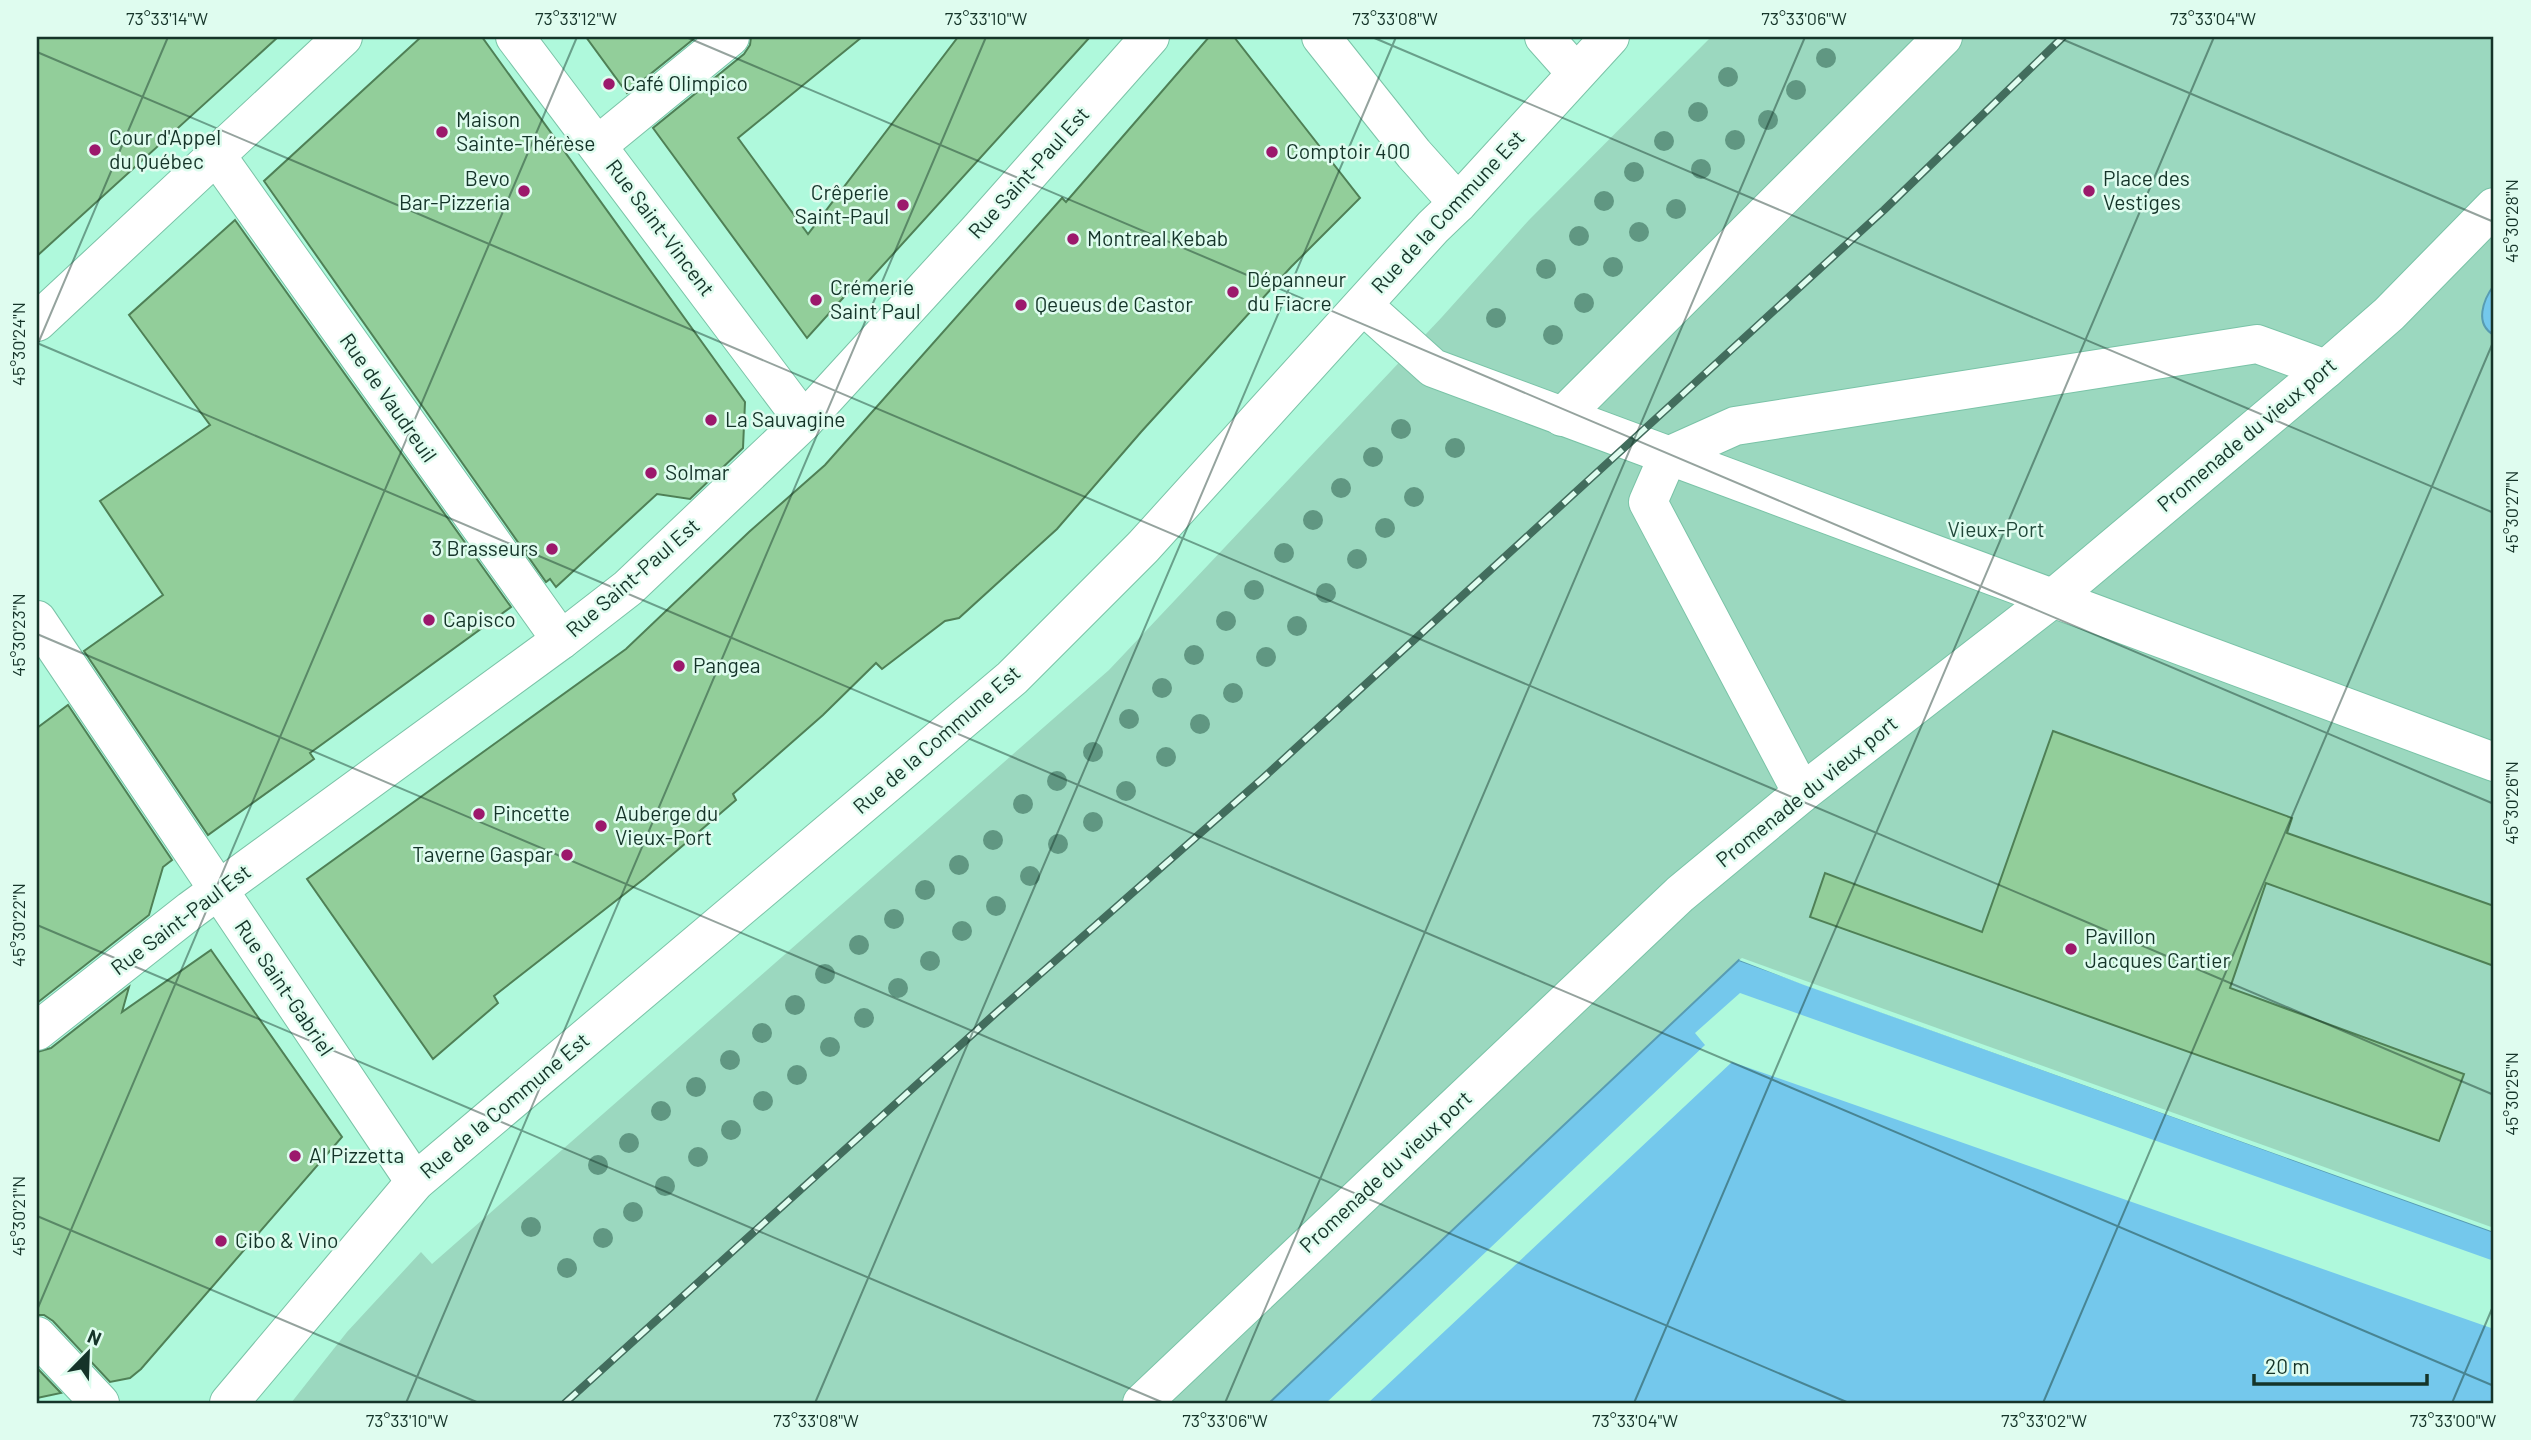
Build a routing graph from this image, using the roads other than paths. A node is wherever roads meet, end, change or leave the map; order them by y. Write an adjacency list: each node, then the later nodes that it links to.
1 (343, 37): 11 (street)
2 (515, 37): 10 (street, Rue Saint-Vincent)
3 (730, 37): 10 (street)
4 (1150, 37): 18 (street, Rue Saint-Paul Est)
5 (1321, 37): 12 (street)
6 (1544, 37): 9 (street)
7 (1609, 37): 9 (street, Rue de la Commune Est)
8 (1943, 37): 17 (street)
9 (1576, 73): 12 (street, Rue de la Commune Est)
10 (598, 145): 18 (street, Rue Saint-Vincent)
11 (216, 155): 15 (street); 22 (street, Rue de Vaudreuil)
12 (1458, 203): 14 (street, Rue de la Commune Est)
13 (2494, 207): 16 (street, Promenade du vieux port)
14 (1363, 305): 17 (street); 27 (street, Rue de la Commune Est)
15 (37, 322)
16 (2326, 369): 19 (street); 20 (street, Promenade du vieux port)
17 (1562, 417): 19 (street)
18 (804, 421): 22 (street, Rue Saint-Paul Est)
19 (1668, 456): 20 (street); 24 (street)
20 (2052, 599): 23 (street); 24 (street, Promenade du vieux port)
21 (37, 620): 25 (street, Rue Saint-Gabriel)
22 (561, 640): 25 (street, Rue Saint-Paul Est)
23 (2494, 762)
24 (1802, 793): 31 (street, Promenade du vieux port)
25 (219, 890): 26 (street, Rue Saint-Paul Est); 27 (street, Rue Saint-Gabriel)
26 (37, 1031)
27 (415, 1182): 30 (street, Rue de la Commune Est)
28 (37, 1336): 29 (street)
29 (100, 1403)
30 (229, 1403)
31 (1142, 1403)

